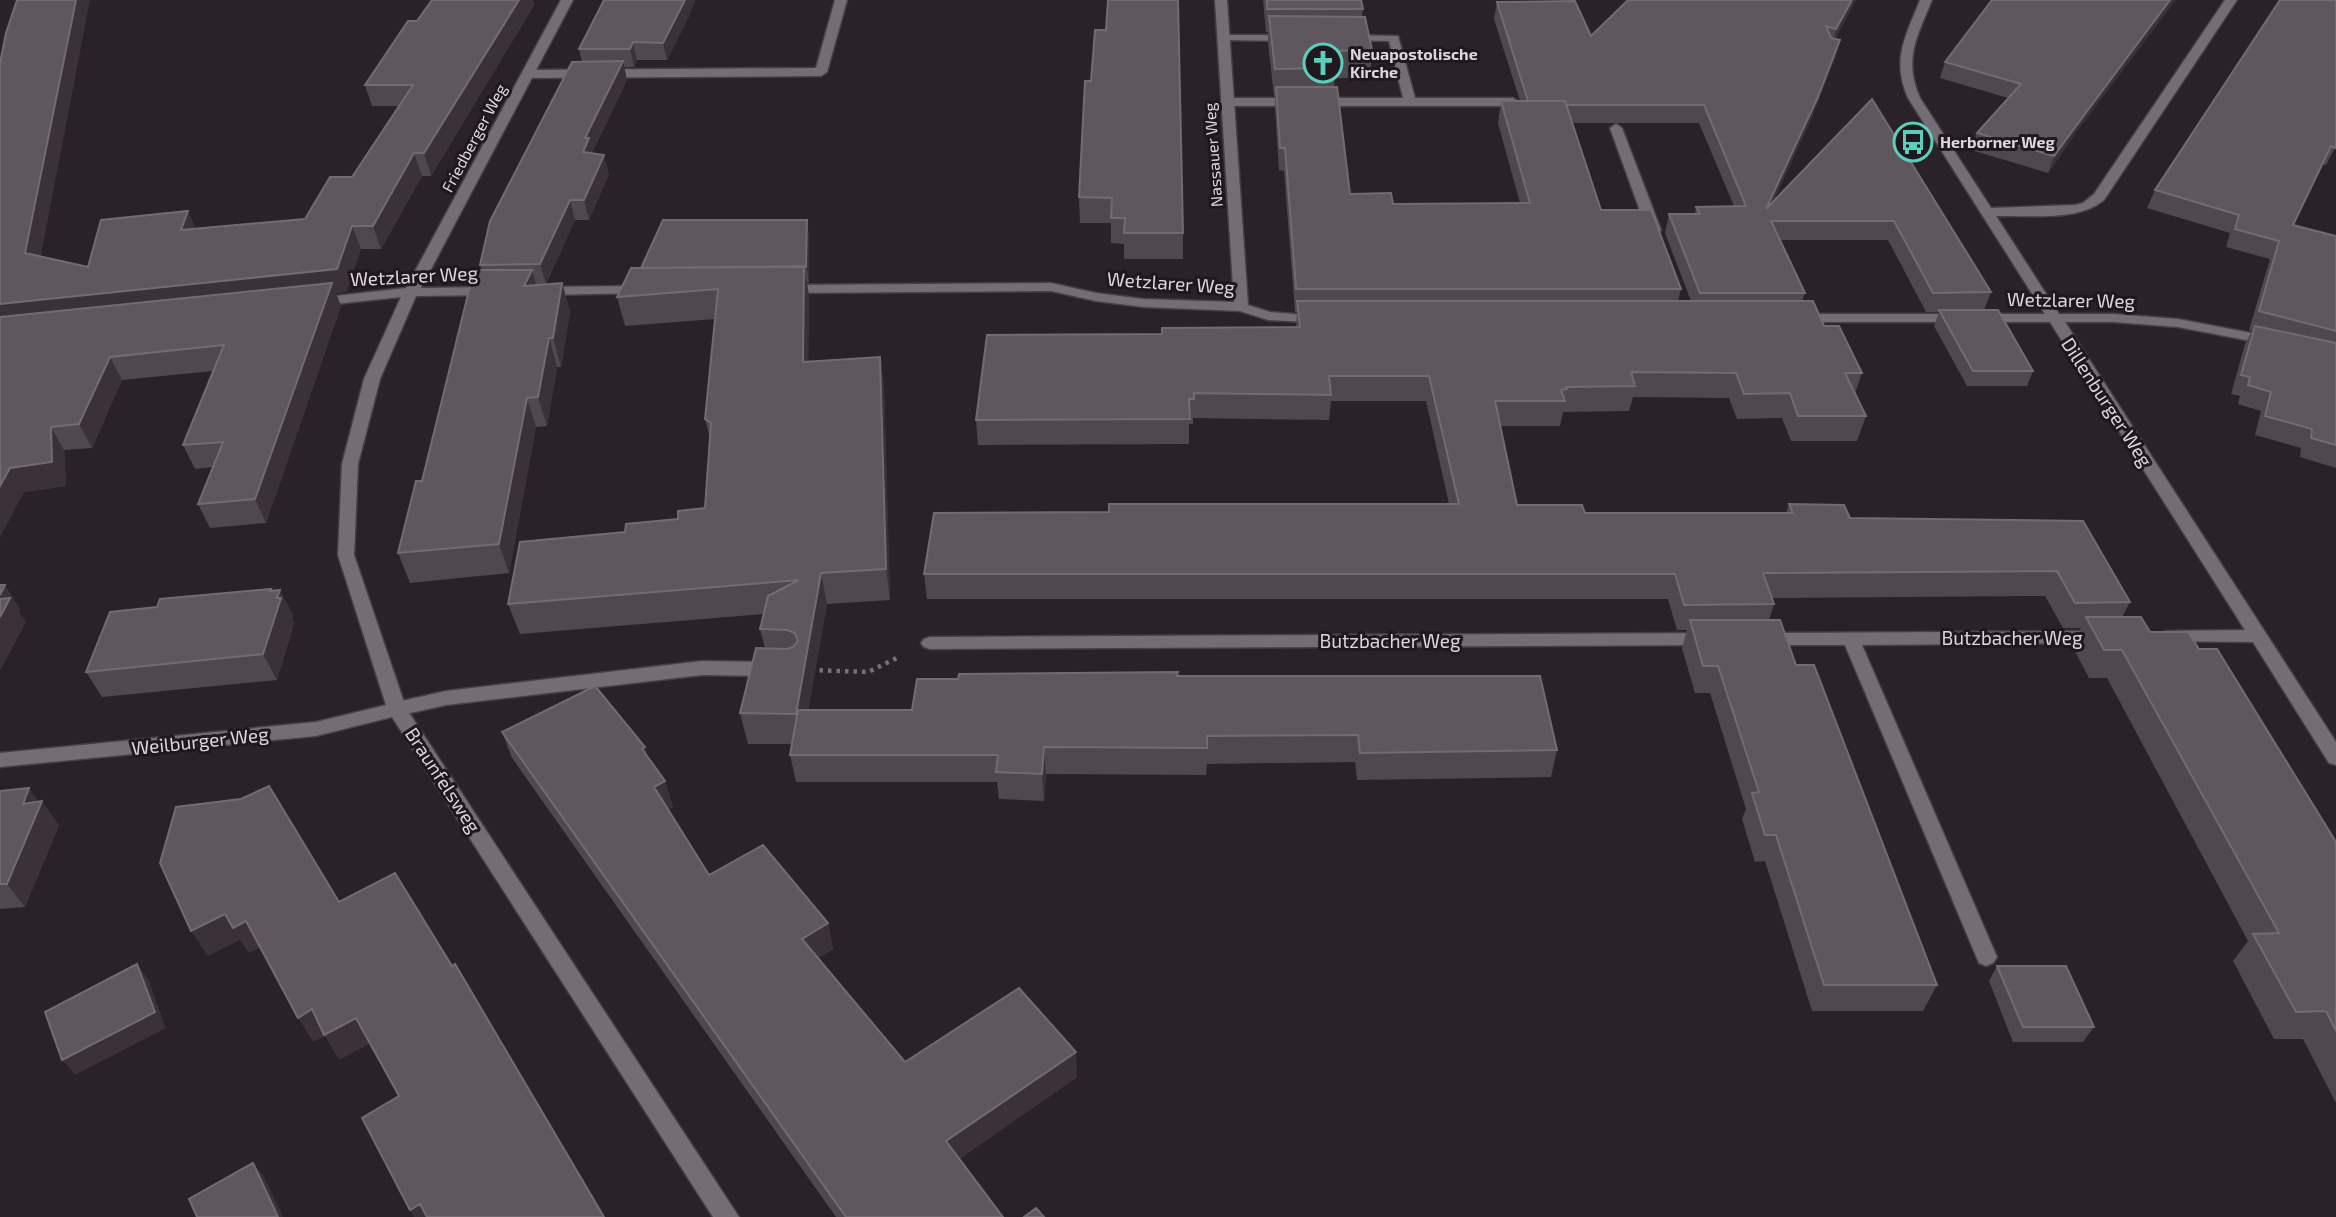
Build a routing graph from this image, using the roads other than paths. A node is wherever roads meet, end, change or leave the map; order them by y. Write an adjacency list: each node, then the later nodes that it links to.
1 (567, 0): 9 (street, Friedberger Weg)
2 (841, 0): 9 (street)
3 (1221, 0): 6 (street, Nassauer Weg)
4 (1926, 0): 14 (street, Dillenburger Weg)
5 (2231, 0): 14 (street)
6 (1223, 37): 7 (street); 10 (street, Nassauer Weg)
7 (1303, 38)
8 (1329, 38): 12 (street)
9 (528, 74): 18 (street, Friedberger Weg)
10 (1226, 102): 12 (street); 20 (street, Nassauer Weg)
11 (1513, 102): 12 (street)
12 (1410, 103)
13 (1616, 128): 15 (street)
14 (1987, 212): 21 (street, Dillenburger Weg)
15 (1659, 243)
16 (773, 289): 20 (street, Wetzlarer Weg)
17 (662, 290): 18 (street, Wetzlarer Weg)
18 (413, 292): 19 (street, Wetzlarer Weg); 31 (street, Braunfelsweg)
19 (303, 303)
20 (1241, 307): 23 (street, Wetzlarer Weg)
21 (2053, 317): 22 (street, Wetzlarer Weg); 24 (street, Wetzlarer Weg); 25 (street, Dillenburger Weg)
22 (1783, 318)
23 (1333, 320)
24 (2283, 343)
25 (2258, 636): 27 (street); 32 (street, Dillenburger Weg)
26 (2122, 637): 28 (street, Butzbacher Weg)
27 (2149, 637)
28 (1851, 639): 29 (street, Butzbacher Weg); 34 (street)
29 (930, 643)
30 (793, 670): 31 (street, Weilburger Weg)
31 (397, 709): 33 (street, Weilburger Weg); 35 (street, Braunfelsweg)
32 (2336, 758)
33 (0, 760)
34 (1986, 957)
35 (727, 1217)

